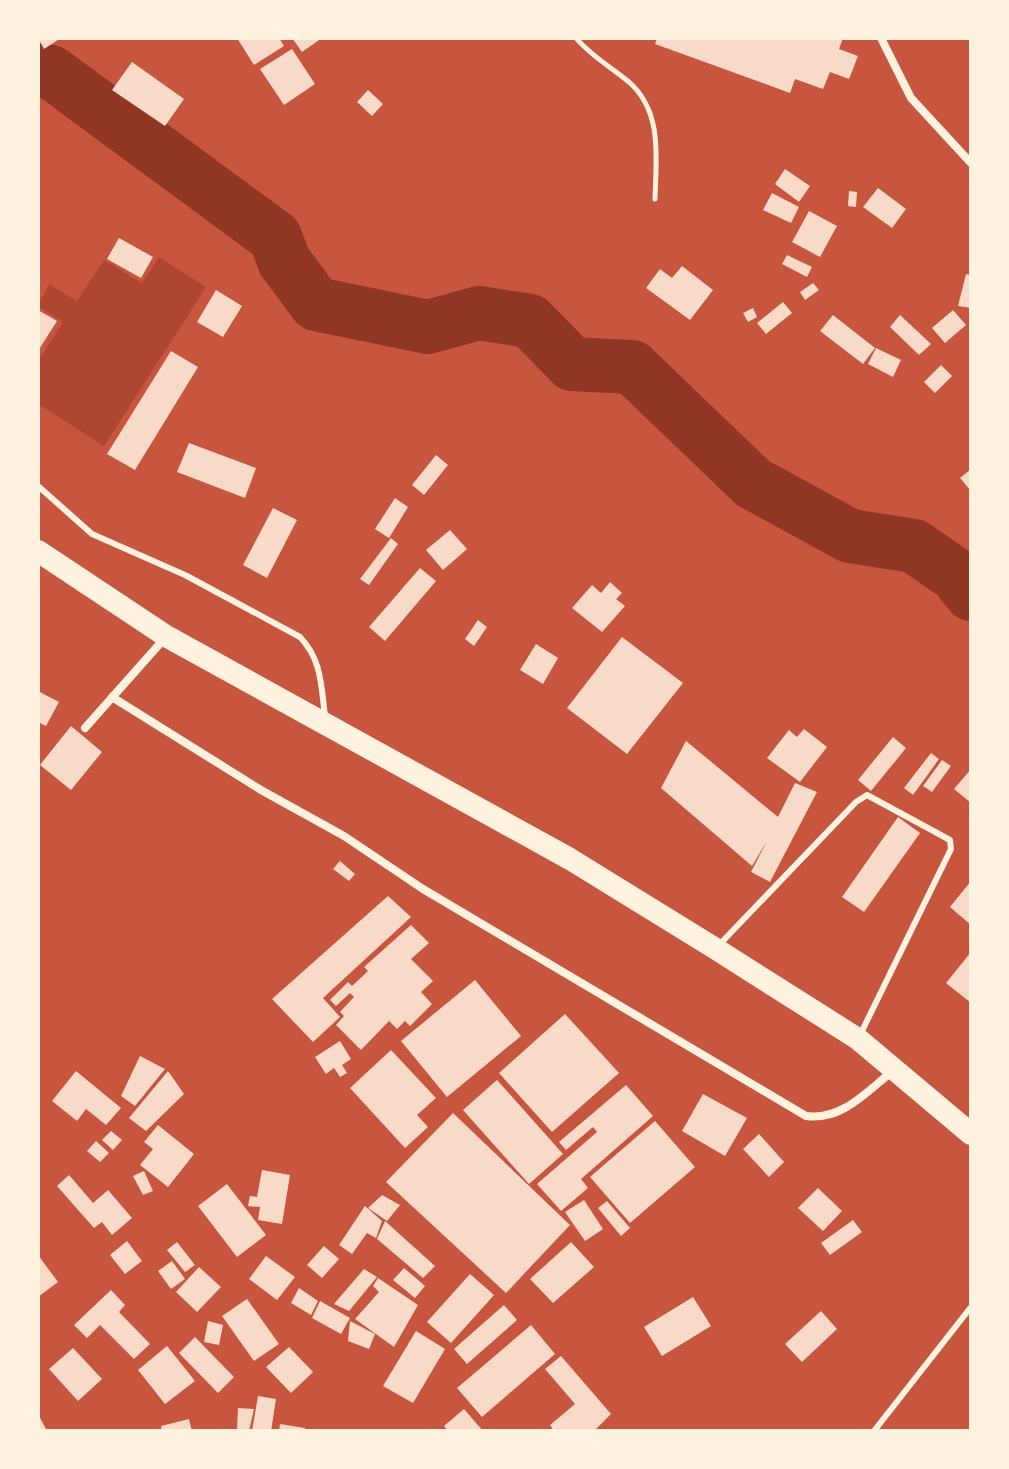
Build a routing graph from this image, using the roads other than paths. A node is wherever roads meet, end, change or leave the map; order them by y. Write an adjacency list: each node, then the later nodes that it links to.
1 (881, 38): 2 (street)
2 (971, 163)
3 (38, 486): 7 (lane)
4 (38, 551): 5 (highway)
5 (166, 636): 6 (street); 7 (highway)
6 (112, 697): 8 (street); 11 (street)
7 (326, 724): 9 (highway)
8 (85, 728)
9 (716, 949): 10 (highway); 10 (lane)
10 (858, 1039): 11 (highway)
11 (897, 1068): 12 (highway)
12 (971, 1134)
13 (971, 1307): 14 (lane)
14 (874, 1431)

